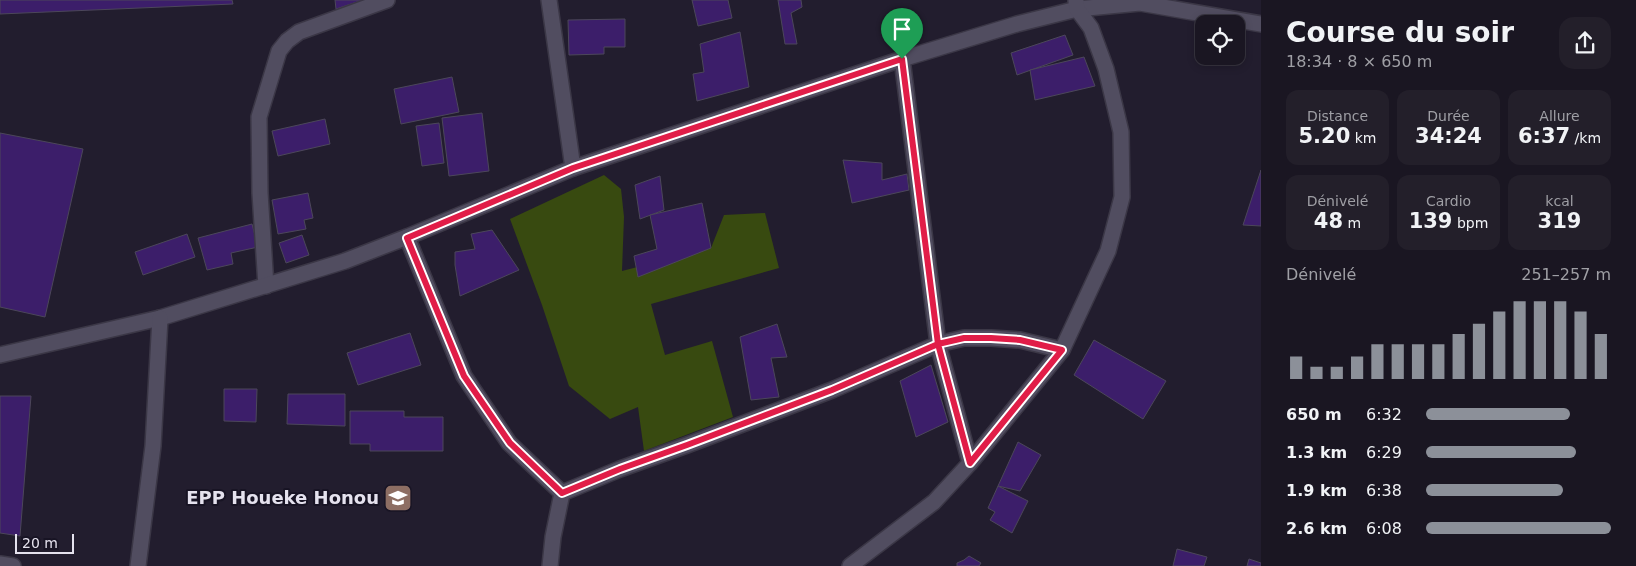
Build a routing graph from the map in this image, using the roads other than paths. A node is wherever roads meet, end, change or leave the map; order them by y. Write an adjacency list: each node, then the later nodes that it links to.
1 (387, 0): 9 (street)
2 (548, 0): 7 (street)
3 (1142, 2): 4 (street); 5 (street)
4 (1076, 4): 6 (street); 12 (street)
5 (1261, 24)
6 (902, 59): 7 (street); 11 (street)
7 (573, 168): 8 (street)
8 (407, 238): 9 (street); 15 (street)
9 (266, 286): 10 (street)
10 (160, 318): 13 (street); 18 (street)
11 (938, 344): 12 (street); 14 (street); 15 (street)
12 (1062, 350): 14 (street)
13 (0, 355)
14 (970, 463): 20 (street)
15 (562, 493): 19 (street)
16 (0, 564): 17 (street)
17 (14, 566)
18 (138, 566)
19 (550, 566)
20 (850, 566)

